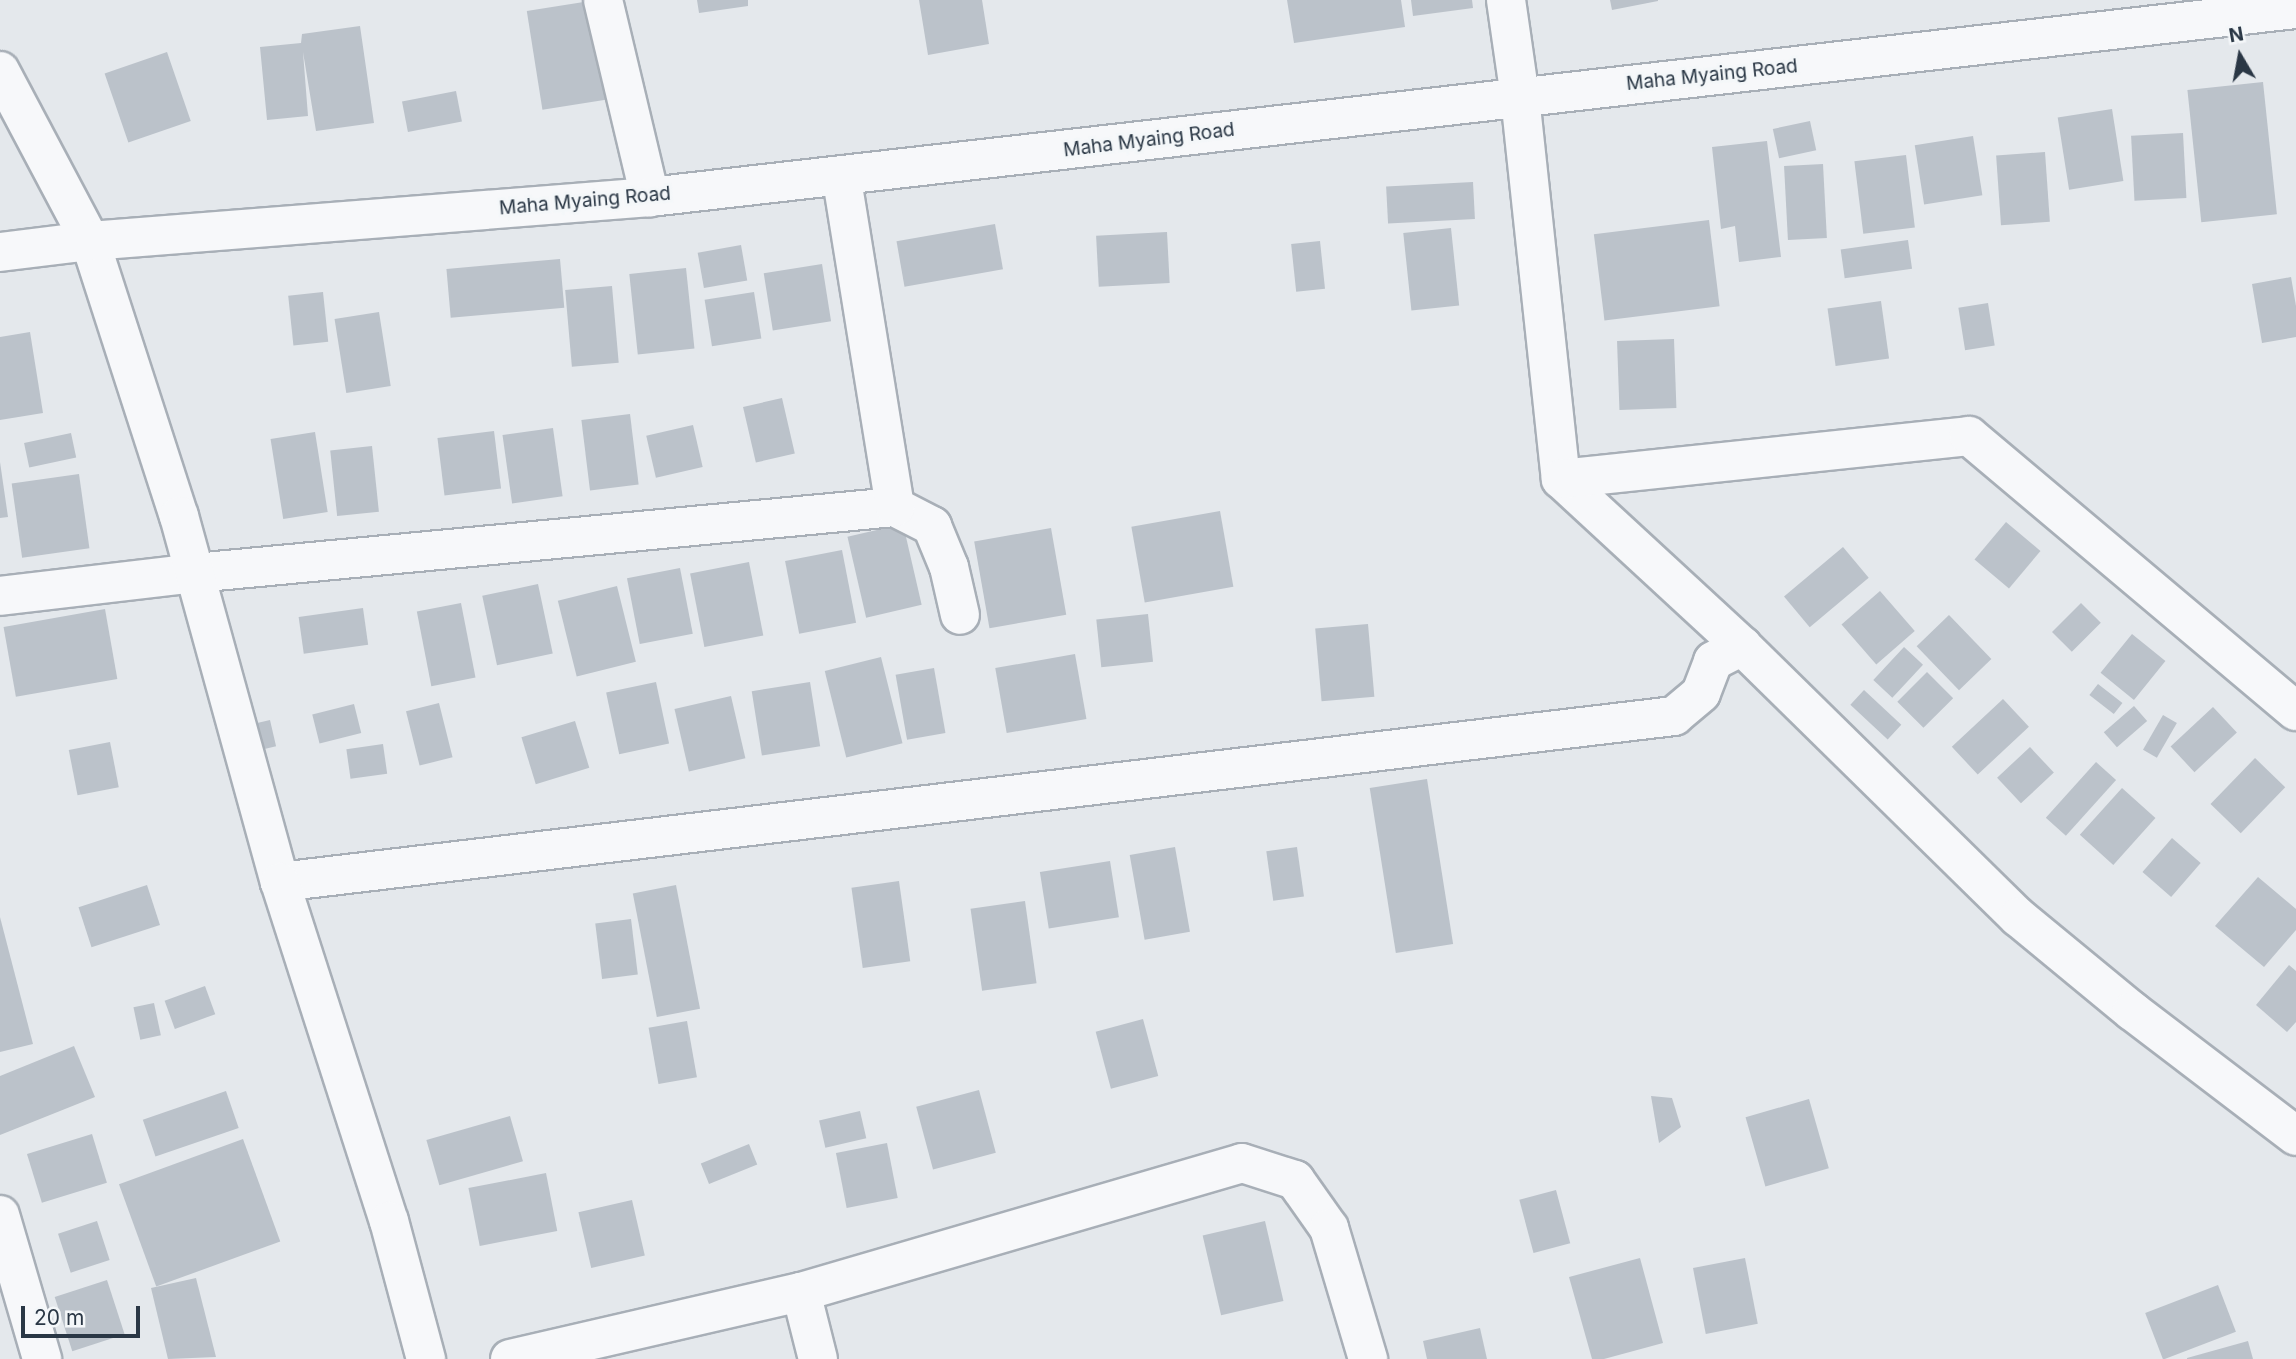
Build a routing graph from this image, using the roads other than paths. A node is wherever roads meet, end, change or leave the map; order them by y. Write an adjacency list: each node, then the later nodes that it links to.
1 (603, 0): 7 (street)
2 (1506, 0): 5 (street)
3 (2296, 9): 5 (street, Maha Myaing Road)
4 (0, 71): 8 (street)
5 (1520, 97): 6 (street, Maha Myaing Road); 10 (street)
6 (841, 175): 7 (street, Maha Myaing Road); 11 (street)
7 (650, 197): 8 (street, Maha Myaing Road)
8 (90, 241): 9 (street, Maha Myaing Road); 12 (street)
9 (0, 252)
10 (1561, 479): 15 (street); 16 (street)
11 (895, 507): 12 (street); 14 (street)
12 (195, 573): 13 (street); 17 (street)
13 (0, 596)
14 (960, 615)
15 (1742, 646): 17 (street); 18 (street)
16 (2296, 711)
17 (280, 882): 22 (street)
18 (2296, 1136)
19 (0, 1215): 21 (street)
20 (801, 1292): 23 (street); 24 (street); 25 (street)
21 (42, 1359)
22 (426, 1359)
23 (510, 1359)
24 (818, 1359)
25 (1368, 1359)

